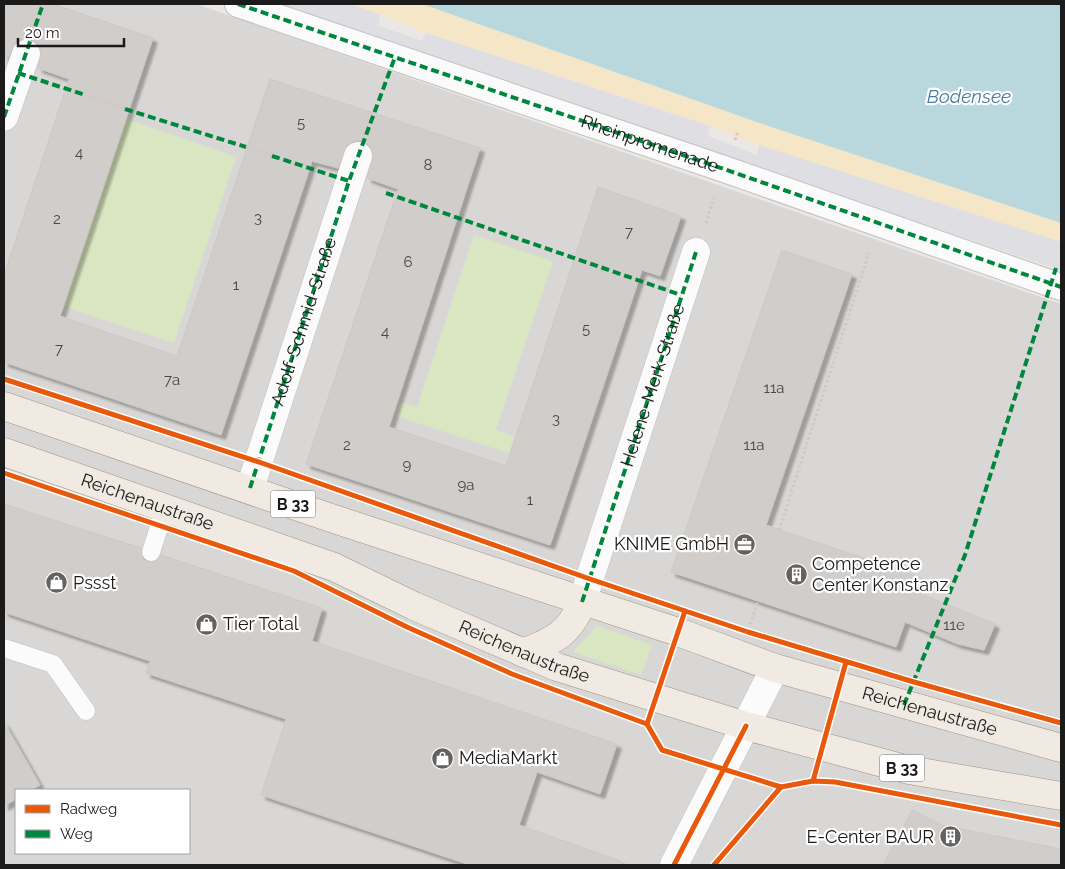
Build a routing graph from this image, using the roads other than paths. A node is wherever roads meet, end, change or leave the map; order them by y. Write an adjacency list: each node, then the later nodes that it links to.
1 (238, 4): 6 (street, Rheinpromenade)
2 (26, 54): 3 (street)
3 (4, 117)
4 (358, 156): 9 (street, Adolf-Schmid-Straße)
5 (696, 252): 12 (street, Helene-Merk-Straße)
6 (1061, 287)
7 (4, 406): 9 (main road, Reichenaustraße / B 33)
8 (4, 452): 10 (main road, Reichenaustraße / B 33)
9 (250, 488): 12 (main road, Reichenaustraße / B 33)
10 (165, 509): 11 (lane); 14 (main road, Reichenaustraße / B 33)
11 (151, 552)
12 (582, 602): 14 (main road); 15 (main road, Reichenaustraße / B 33)
13 (4, 648): 16 (lane)
14 (523, 653): 17 (main road, Reichenaustraße / B 33)
15 (776, 668): 17 (street); 18 (main road, Reichenaustraße / B 33)
16 (86, 711)
17 (746, 726): 19 (main road, Reichenaustraße / B 33); 20 (street)
18 (1061, 748)
19 (1061, 796)
20 (674, 865)

